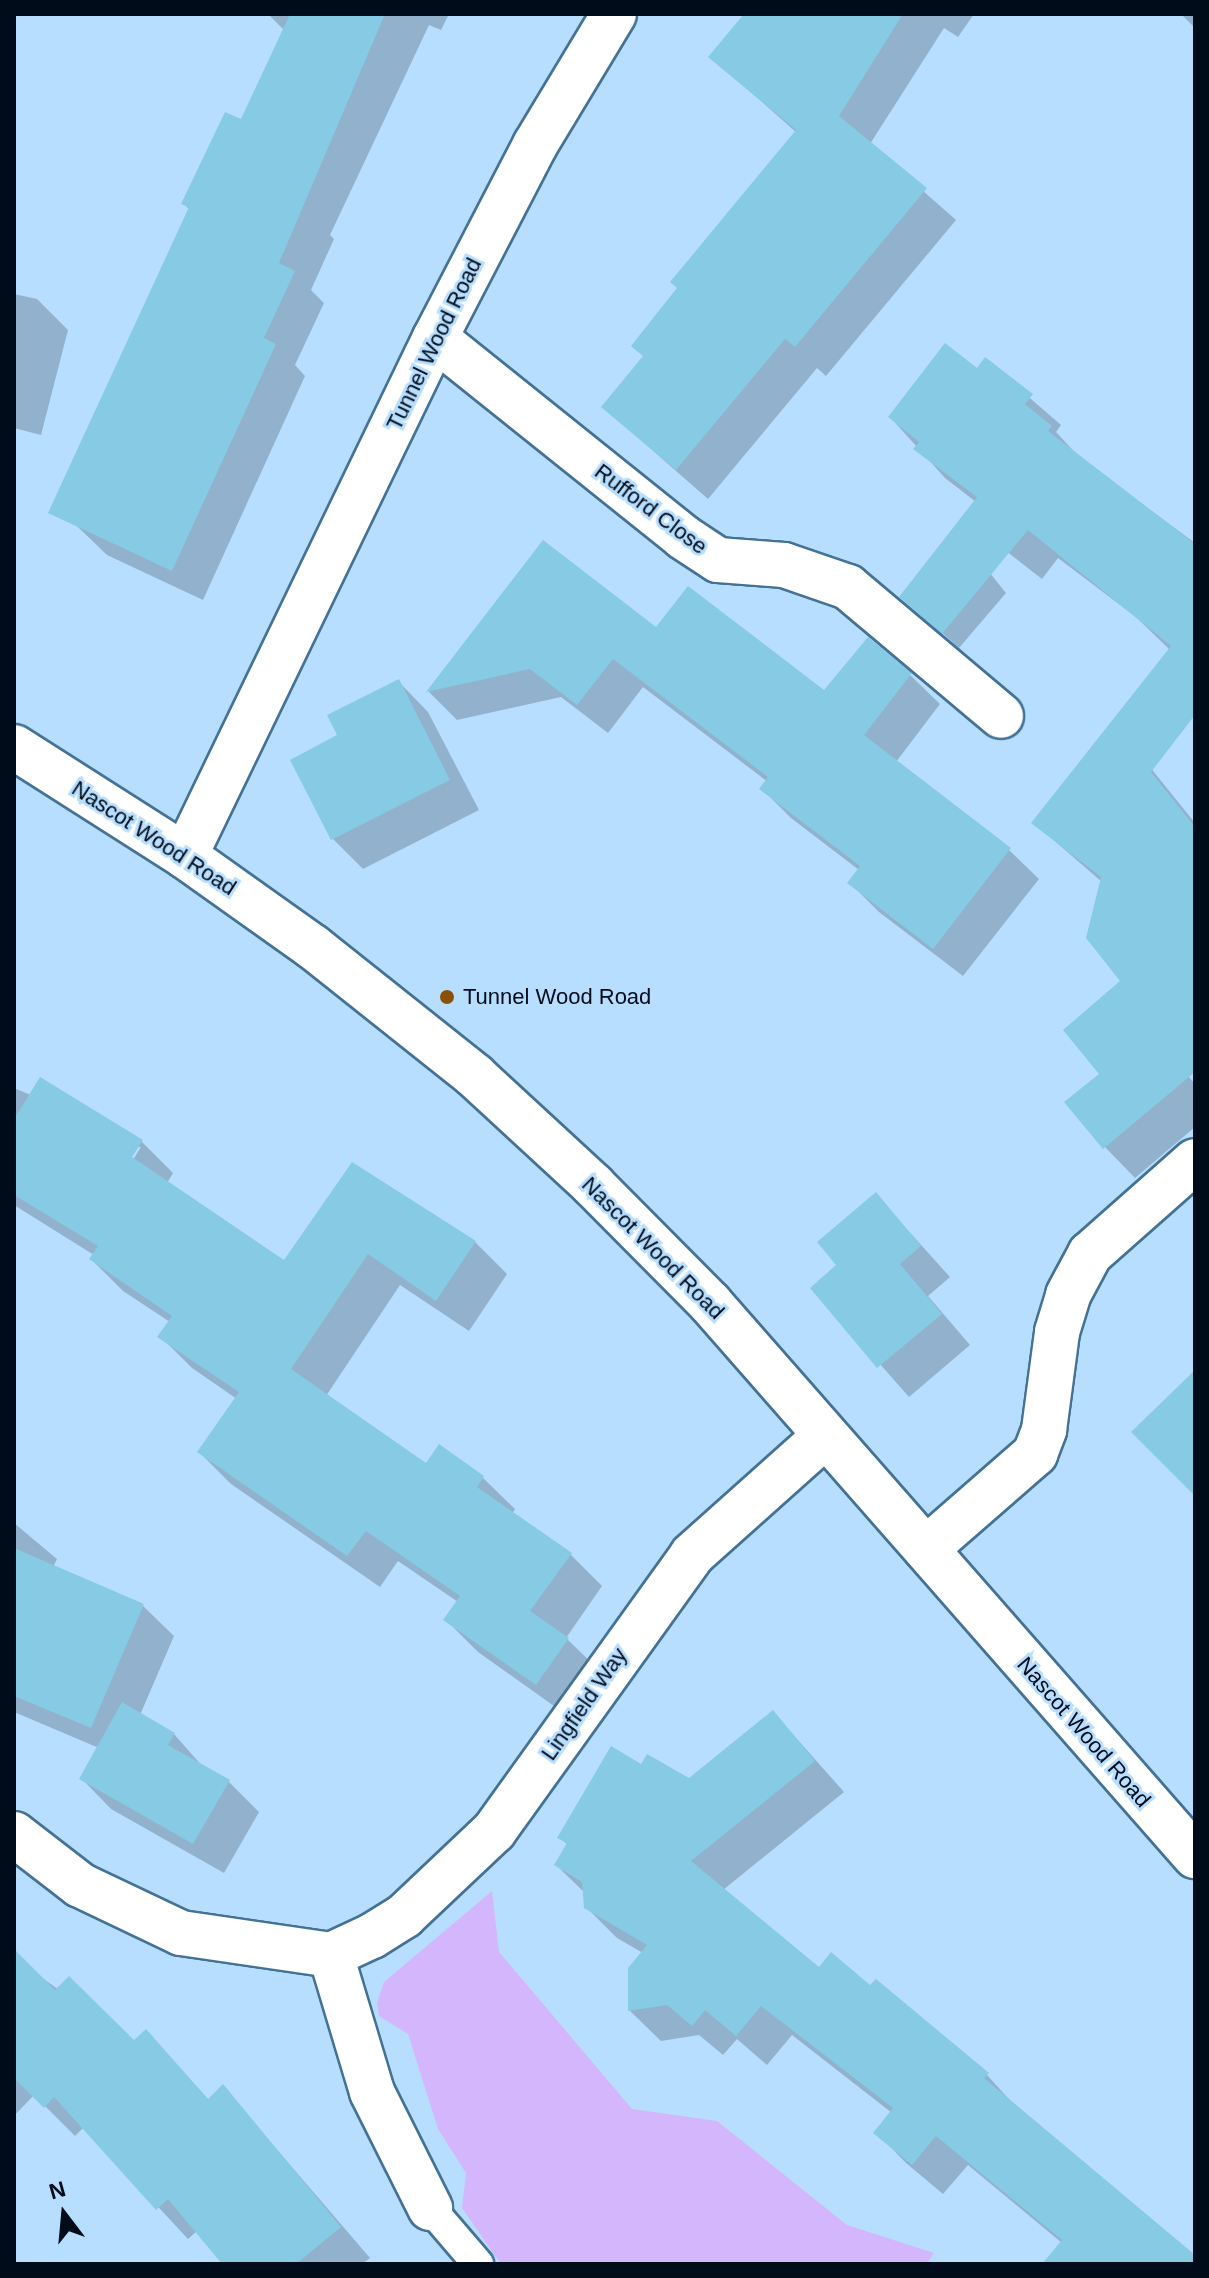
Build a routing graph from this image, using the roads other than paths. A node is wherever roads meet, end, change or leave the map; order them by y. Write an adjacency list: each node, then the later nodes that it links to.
1 (614, 14): 2 (street, Tunnel Wood Road)
2 (435, 338): 3 (street, Rufford Close); 5 (street, Tunnel Wood Road)
3 (1001, 716)
4 (14, 747): 5 (street, Nascot Wood Road)
5 (185, 856): 7 (street, Nascot Wood Road)
6 (1195, 1161): 8 (street)
7 (825, 1436): 8 (street, Nascot Wood Road); 11 (street, Lingfield Way)
8 (926, 1549): 10 (street, Nascot Wood Road)
9 (14, 1834): 11 (street)
10 (1195, 1856)
11 (331, 1955): 12 (street)
12 (430, 2208): 13 (lane)
13 (478, 2264)

